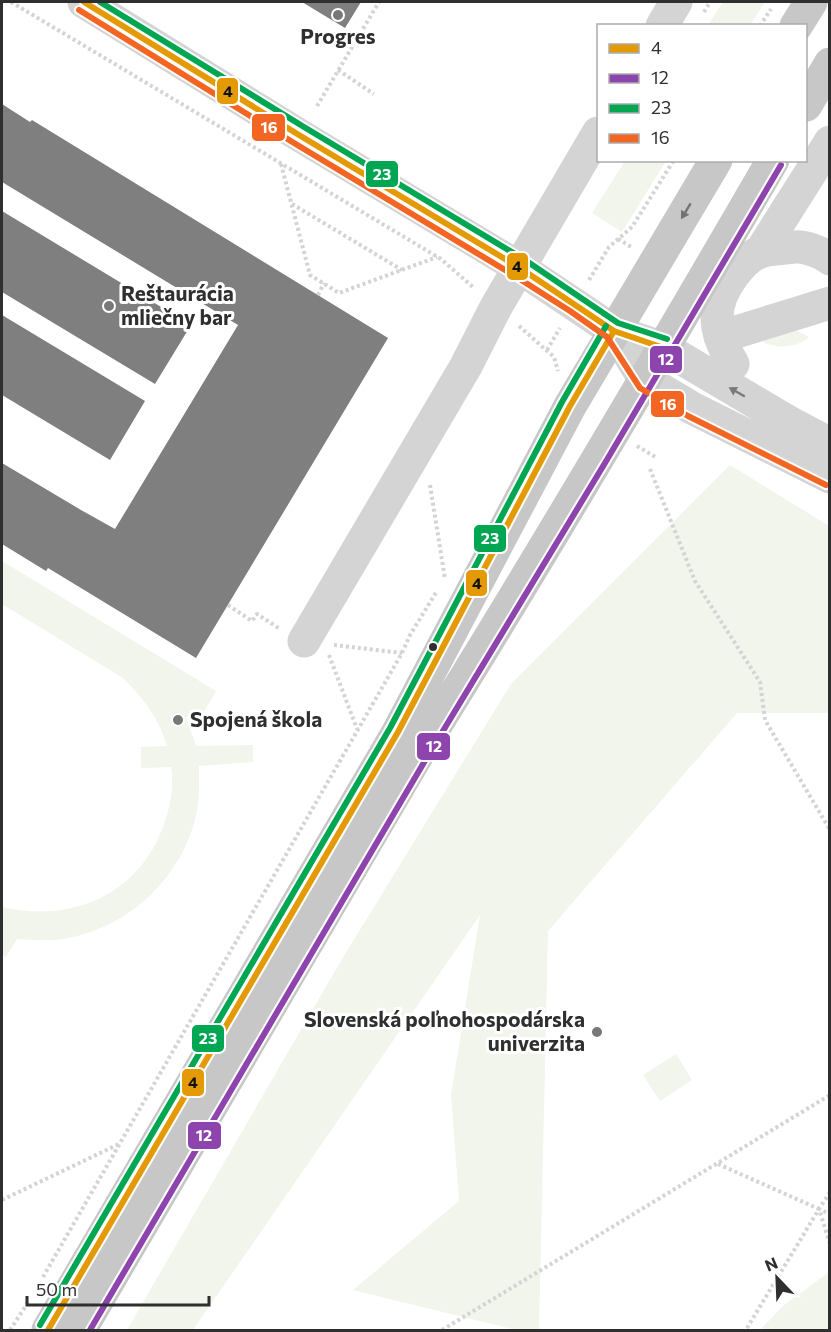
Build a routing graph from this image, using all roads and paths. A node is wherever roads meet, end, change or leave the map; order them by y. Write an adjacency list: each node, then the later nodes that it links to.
1 (11, 2): 20 (path)
2 (84, 2): 27 (street)
3 (379, 2): 11 (path)
4 (676, 2): 7 (street)
5 (776, 2): 8 (path)
6 (811, 2): 9 (main road)
7 (663, 24)
8 (761, 24)
9 (797, 24)
10 (830, 64): 13 (main road)
11 (338, 70): 12 (path); 14 (path)
12 (374, 94)
13 (807, 103)
14 (317, 106)
15 (597, 135): 27 (street)
16 (830, 142): 24 (street)
17 (673, 162): 22 (path)
18 (715, 162): 34 (main road, one-way to 34)
19 (772, 162): 35 (main road)
20 (281, 163): 21 (path); 25 (path)
21 (291, 203): 28 (path); 29 (path)
22 (618, 239): 23 (path); 32 (path)
23 (633, 248)
24 (761, 251): 26 (street); 31 (street)
25 (437, 257): 28 (path); 33 (path)
26 (830, 260)
27 (520, 268): 32 (street); 33 (street)
28 (402, 270): 29 (path)
29 (324, 283): 30 (path)
30 (318, 295)
31 (830, 303)
32 (574, 304): 33 (path); 34 (street)
33 (496, 307): 40 (street)
34 (614, 331): 35 (street); 36 (street); 60 (main road)
35 (664, 348): 36 (main road); 37 (street, one-way to 35)
36 (645, 380): 42 (street); 61 (main road)
37 (830, 444)
38 (637, 446): 39 (path)
39 (657, 458)
40 (410, 462): 43 (path); 45 (street)
41 (650, 469): 47 (path)
42 (830, 477)
43 (445, 579)
44 (228, 605): 45 (path)
45 (311, 641): 46 (path); 49 (path)
46 (402, 653)
47 (830, 831)
48 (830, 1095): 50 (path)
49 (120, 1144): 52 (path); 56 (path)
50 (718, 1164): 53 (path); 62 (path)
51 (830, 1192): 53 (path)
52 (2, 1200)
53 (819, 1209): 54 (path); 55 (path); 58 (path)
54 (830, 1214)
55 (830, 1244)
56 (40, 1282)
57 (35, 1292): 59 (path)
58 (747, 1328)
59 (10, 1330)
60 (48, 1330)
61 (80, 1330)
62 (442, 1330)

